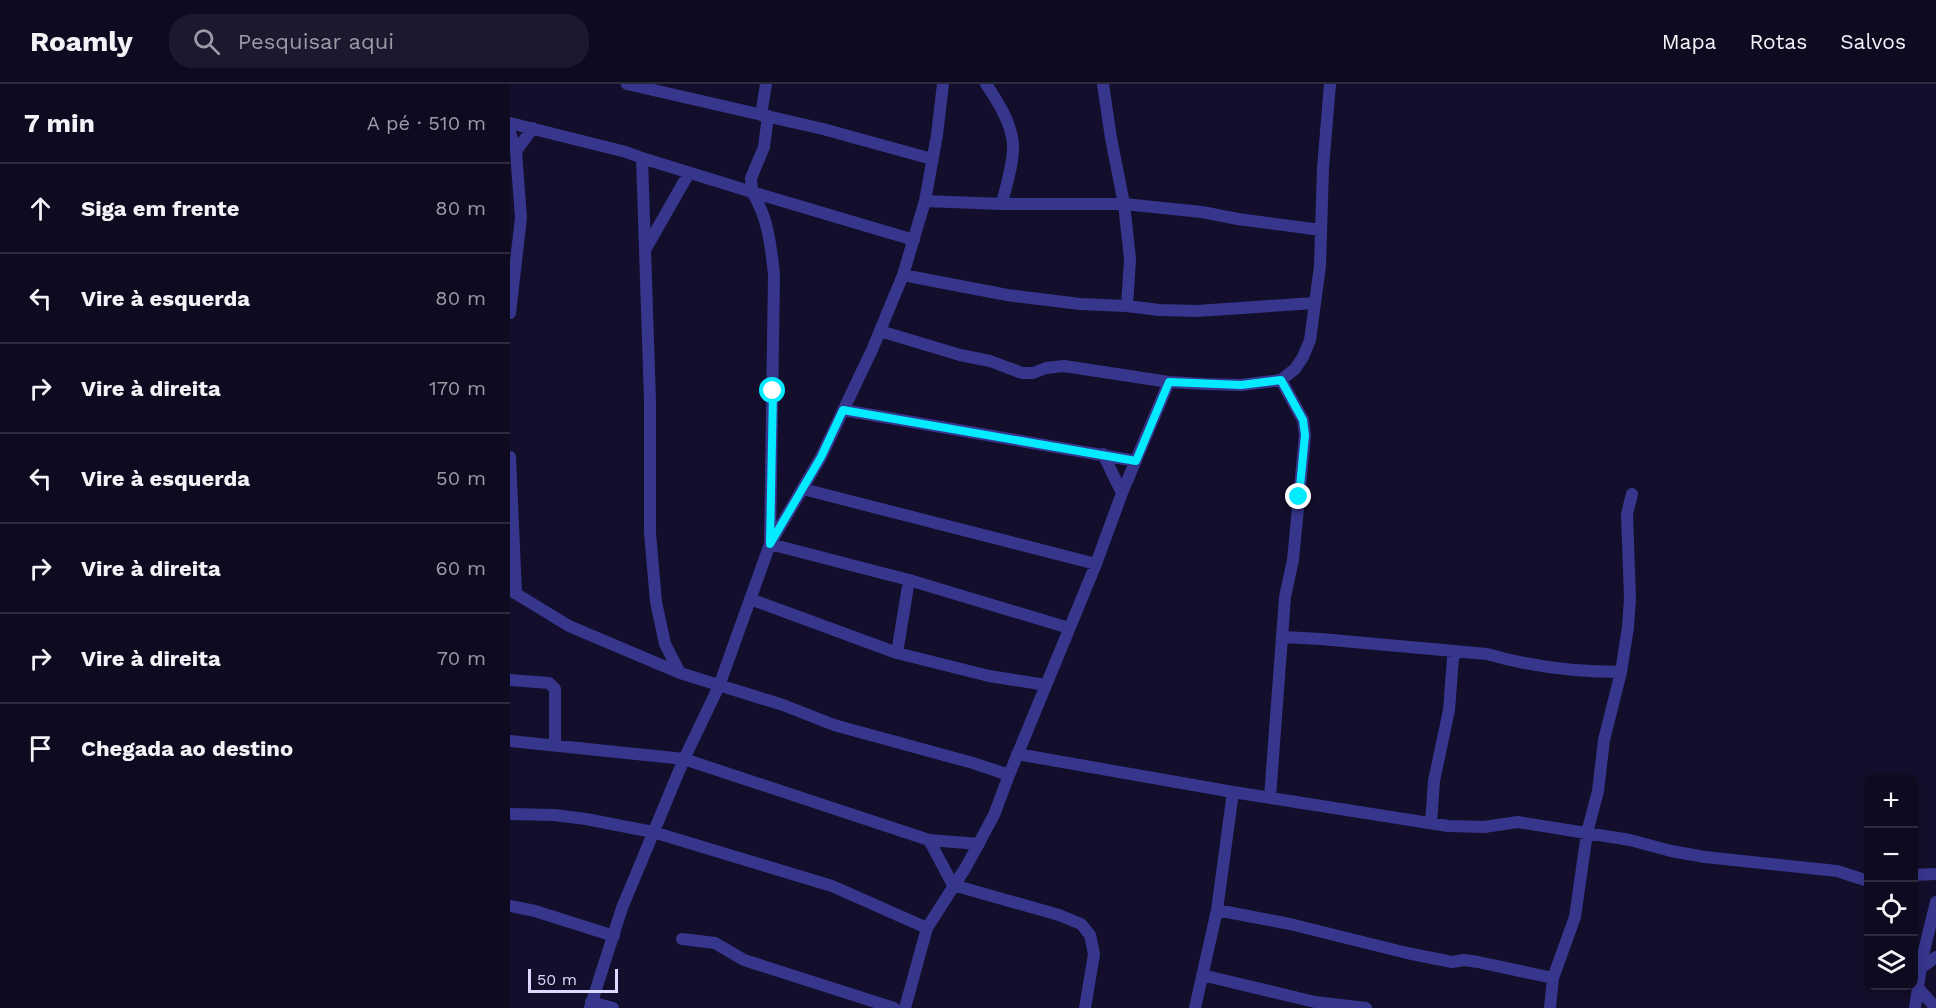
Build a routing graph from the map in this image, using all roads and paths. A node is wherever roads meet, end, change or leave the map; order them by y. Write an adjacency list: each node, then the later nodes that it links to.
1 (627, 84): 8 (street)
2 (766, 84): 8 (street)
3 (943, 84): 14 (street)
4 (986, 84): 18 (street)
5 (1103, 84): 19 (street)
6 (1319, 84): 7 (street)
7 (1329, 89): 20 (street)
8 (764, 115): 14 (street); 16 (street)
9 (510, 123): 10 (street)
10 (533, 128): 12 (street); 13 (street)
11 (510, 133): 12 (street)
12 (516, 151): 26 (street)
13 (642, 158): 15 (street); 22 (street)
14 (932, 159): 17 (street)
15 (689, 173): 16 (street); 22 (street)
16 (752, 192): 21 (street); 39 (street)
17 (925, 201): 18 (street); 21 (street)
18 (1002, 204): 19 (street)
19 (1124, 204): 20 (street); 25 (street)
20 (1321, 230): 24 (street)
21 (914, 240): 23 (street)
22 (645, 251): 49 (street)
23 (903, 274): 25 (street); 27 (street)
24 (1314, 303): 25 (street); 28 (street)
25 (1127, 306)
26 (510, 313)
27 (880, 331): 30 (street); 32 (street)
28 (1295, 369): 29 (street); 31 (street)
29 (1281, 380): 30 (street); 31 (street)
30 (1169, 382): 35 (street)
31 (1294, 402): 45 (street)
32 (843, 410): 33 (street); 36 (street)
33 (1103, 454): 35 (street); 37 (street)
34 (510, 457): 42 (street)
35 (1136, 461): 37 (street)
36 (802, 489): 39 (street); 40 (street)
37 (1122, 493): 40 (street)
38 (1632, 494): 48 (street)
39 (770, 544): 41 (street); 43 (street)
40 (1096, 564): 44 (street)
41 (909, 580): 44 (street); 47 (street)
42 (513, 591): 49 (street)
43 (750, 599): 47 (street); 52 (street)
44 (1069, 628): 51 (street)
45 (1283, 637): 46 (street); 59 (street)
46 (1457, 652): 48 (street); 61 (street)
47 (897, 653): 51 (street)
48 (1621, 672): 63 (street)
49 (680, 673): 52 (street)
50 (510, 680): 54 (street)
51 (1046, 685): 55 (street)
52 (719, 686): 56 (street); 57 (street)
53 (510, 741): 54 (street)
54 (555, 746): 56 (street)
55 (1017, 754): 57 (street); 58 (street)
56 (684, 759): 62 (street); 64 (street)
57 (1009, 775): 65 (street)
58 (1233, 792): 59 (street); 72 (street)
59 (1270, 797): 61 (street)
60 (510, 814): 62 (street)
61 (1431, 823): 63 (street)
62 (653, 832): 73 (street); 74 (street)
63 (1587, 833): 67 (street); 80 (street)
64 (929, 840): 65 (street); 68 (street)
65 (979, 844): 68 (street)
66 (1932, 874): 69 (street)
67 (1864, 879)
68 (953, 885): 73 (street); 86 (street)
69 (1936, 886)
70 (1936, 902): 75 (street)
71 (510, 906): 74 (street)
72 (1216, 910): 79 (street); 80 (street)
73 (927, 928): 85 (street)
74 (614, 936): 82 (street)
75 (1931, 938): 78 (street)
76 (681, 939): 84 (street)
77 (1936, 957): 78 (street)
78 (1921, 968): 81 (street)
79 (1202, 975): 87 (street); 88 (street)
80 (1552, 978): 89 (street)
81 (1919, 989): 90 (street); 91 (street)
82 (590, 1005): 83 (street)
83 (613, 1008)
84 (894, 1008)
85 (904, 1008)
86 (1085, 1008)
87 (1195, 1008)
88 (1366, 1008)
89 (1551, 1008)
90 (1915, 1008)
91 (1936, 1008)

